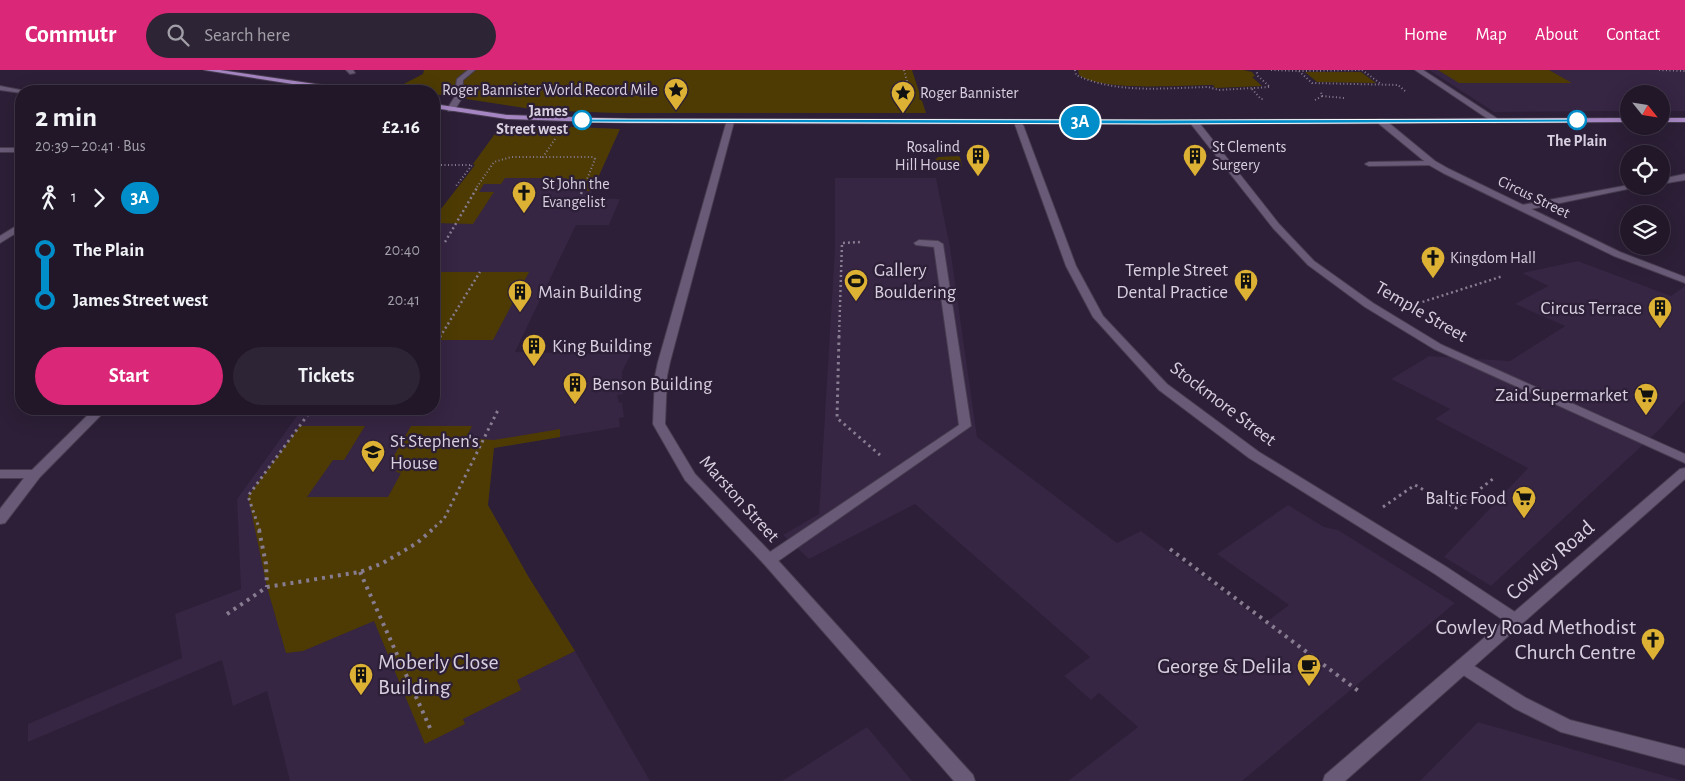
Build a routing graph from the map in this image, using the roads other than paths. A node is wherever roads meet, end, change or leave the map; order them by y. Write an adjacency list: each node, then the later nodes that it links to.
1 (207, 70): 4 (main road)
2 (472, 70): 8 (street)
3 (1418, 70): 13 (street)
4 (298, 85)
5 (0, 88): 6 (street)
6 (15, 90)
7 (440, 107): 8 (main road)
8 (451, 109): 14 (main road)
9 (1620, 120): 13 (main road)
10 (1670, 120): 11 (main road)
11 (1685, 120)
12 (1381, 121): 13 (main road); 16 (main road); 19 (street, Circus Street)
13 (1497, 121)
14 (730, 122): 15 (main road); 35 (street, Marston Street)
15 (1018, 122): 16 (main road); 36 (street, Stockmore Street)
16 (1194, 122): 30 (street, Temple Street)
17 (0, 150): 18 (street)
18 (15, 150)
19 (1432, 163): 20 (street); 24 (street, Circus Street)
20 (1369, 164)
21 (1685, 177): 22 (street)
22 (1670, 180)
23 (1620, 189): 24 (street)
24 (1522, 208): 28 (street, Circus Street)
25 (15, 230): 26 (street)
26 (0, 240)
27 (919, 243): 35 (street)
28 (1685, 280)
29 (95, 415): 33 (street)
30 (1685, 459)
31 (1685, 472): 36 (street, Cowley Road)
32 (0, 474): 33 (street)
33 (35, 474): 34 (street)
34 (0, 519)
35 (769, 560): 39 (street, Marston Street)
36 (1515, 620): 37 (street, Cowley Road)
37 (1463, 666): 38 (street); 40 (street, Cowley Road)
38 (1685, 757)
39 (966, 781)
40 (1332, 781)

